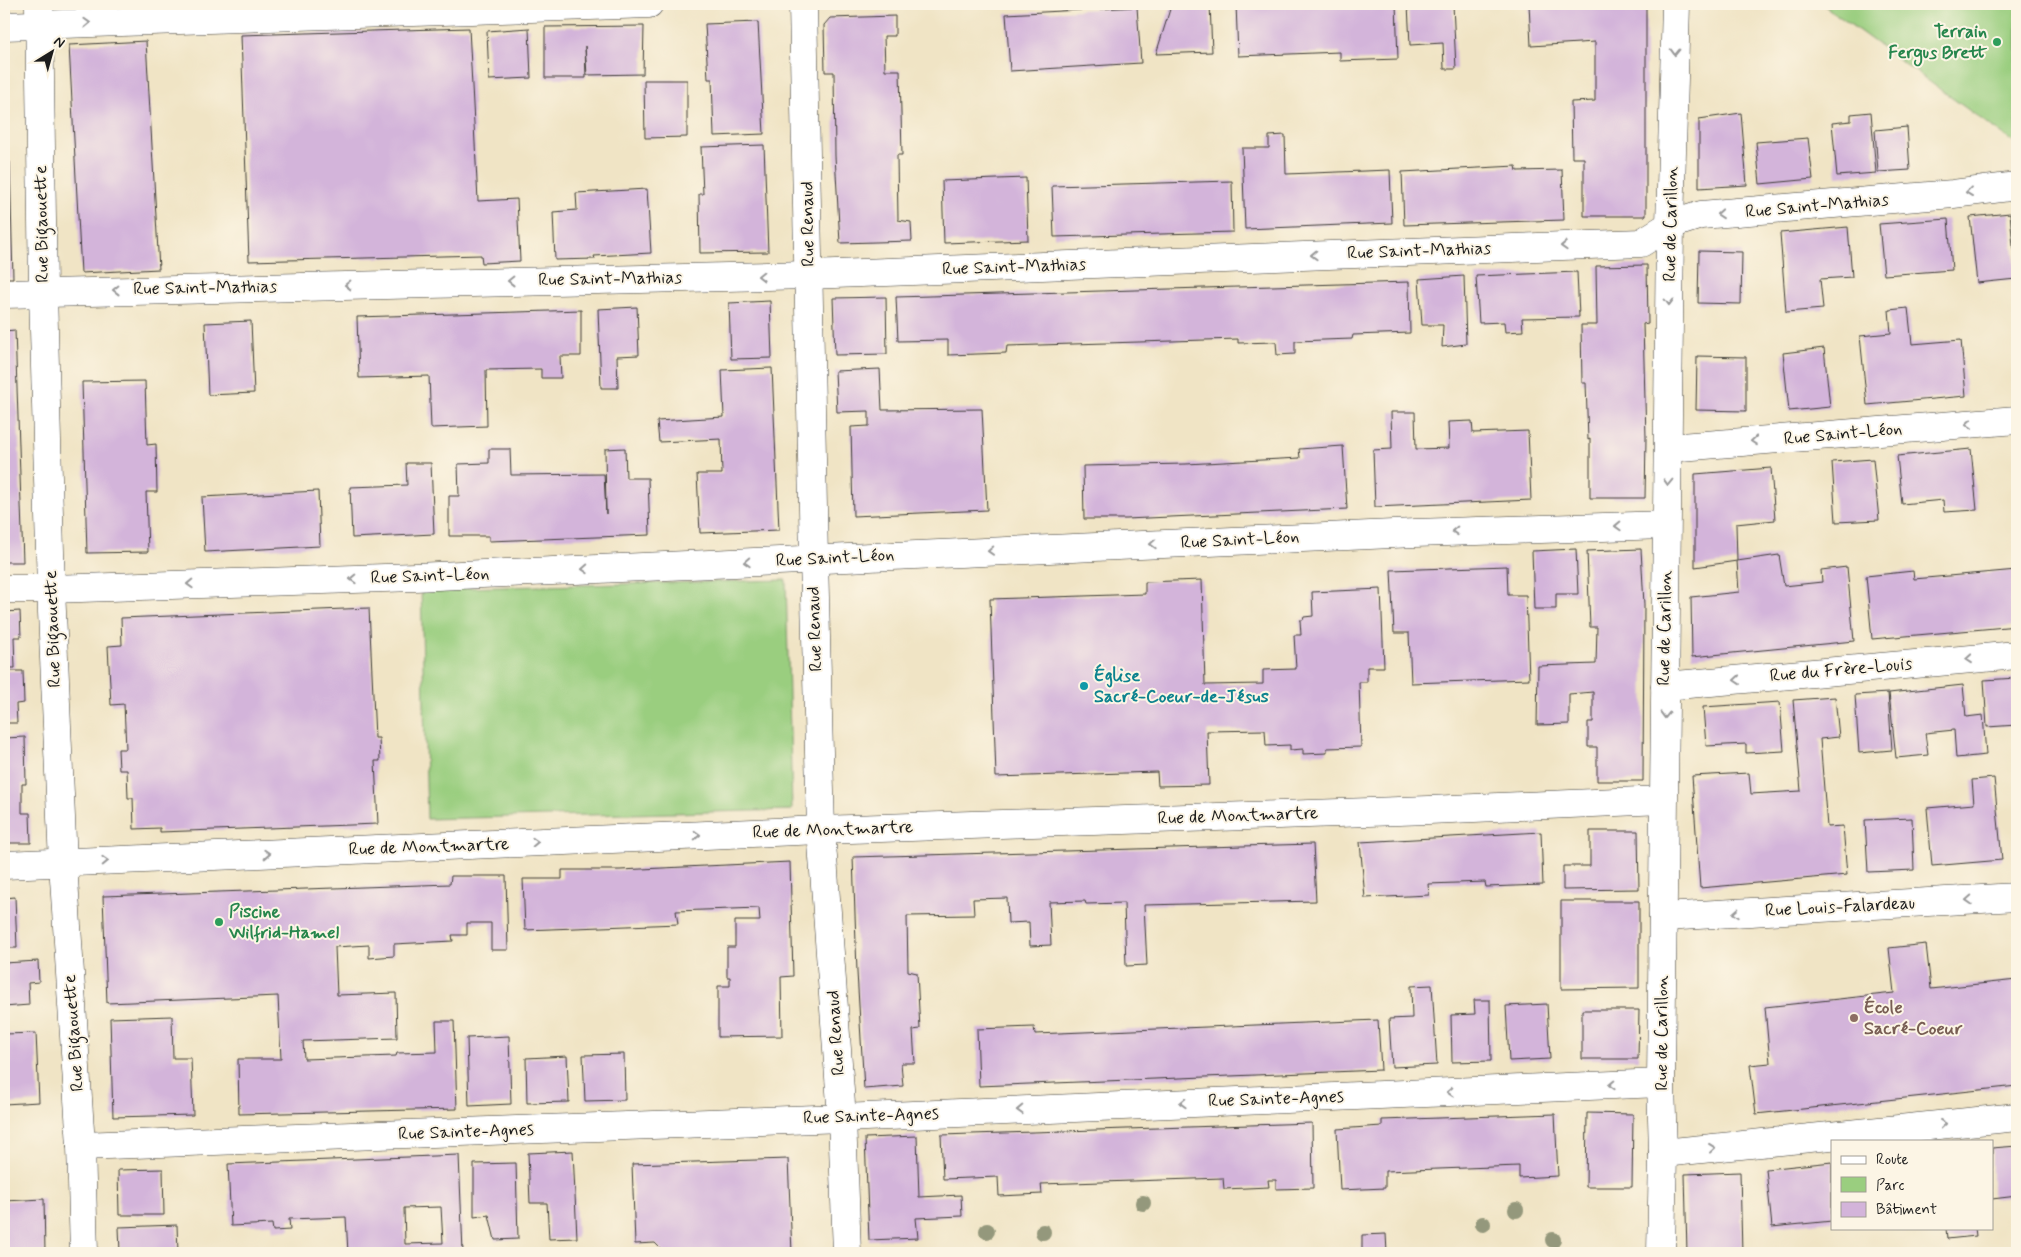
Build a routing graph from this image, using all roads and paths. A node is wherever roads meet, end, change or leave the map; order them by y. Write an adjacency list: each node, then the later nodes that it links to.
1 (649, 4): 4 (street, one-way to 1)
2 (803, 4): 8 (street, Rue Renaud)
3 (1676, 4): 7 (street, Rue de Carillon, one-way to 7)
4 (40, 14): 5 (street); 9 (street, Rue Bigaouette)
5 (4, 26)
6 (2017, 186): 7 (street, Rue Saint-Mathias, one-way to 7)
7 (1670, 225): 8 (street, Rue Saint-Mathias, one-way to 8); 12 (street, Rue de Carillon, one-way to 12)
8 (809, 275): 9 (street, Rue Saint-Mathias, one-way to 9); 14 (street, Rue Renaud)
9 (43, 292): 10 (street, Rue Saint-Mathias); 16 (street, Rue Bigaouette)
10 (4, 294)
11 (2017, 420): 12 (street, Rue Saint-Léon, one-way to 12)
12 (1668, 448): 13 (street, Rue de Carillon, one-way to 13)
13 (1666, 525): 14 (street, Rue Saint-Léon, one-way to 14); 18 (street, Rue de Carillon)
14 (814, 559): 16 (street, Rue Saint-Léon, one-way to 16); 20 (street, Rue Renaud)
15 (4, 589): 16 (street, Rue Saint-Léon)
16 (51, 589): 21 (street, Rue Bigaouette)
17 (2017, 655): 18 (street, Rue du Frère-Louis, one-way to 18)
18 (1665, 686): 19 (street, Rue de Carillon, one-way to 19)
19 (1663, 800): 20 (street, Rue de Montmartre); 24 (street, Rue de Carillon)
20 (821, 830): 21 (street, Rue de Montmartre, one-way to 20); 27 (street, Rue Renaud)
21 (64, 862): 22 (street, Rue de Montmartre); 28 (street, Rue Bigaouette)
22 (4, 864)
23 (2017, 897): 24 (street, Rue Louis-Falardeau, one-way to 24)
24 (1662, 917): 25 (street, Rue de Carillon)
25 (1661, 1083): 27 (street, Rue Sainte-Agnes, one-way to 27); 29 (street, Rue de Carillon)
26 (2017, 1117): 29 (street, one-way to 26)
27 (842, 1118): 28 (street, Rue Sainte-Agnes); 31 (street, Rue Renaud)
28 (81, 1146): 30 (street, Rue Bigaouette)
29 (1663, 1152): 32 (street, Rue de Carillon)
30 (84, 1253)
31 (847, 1253)
32 (1661, 1253)

